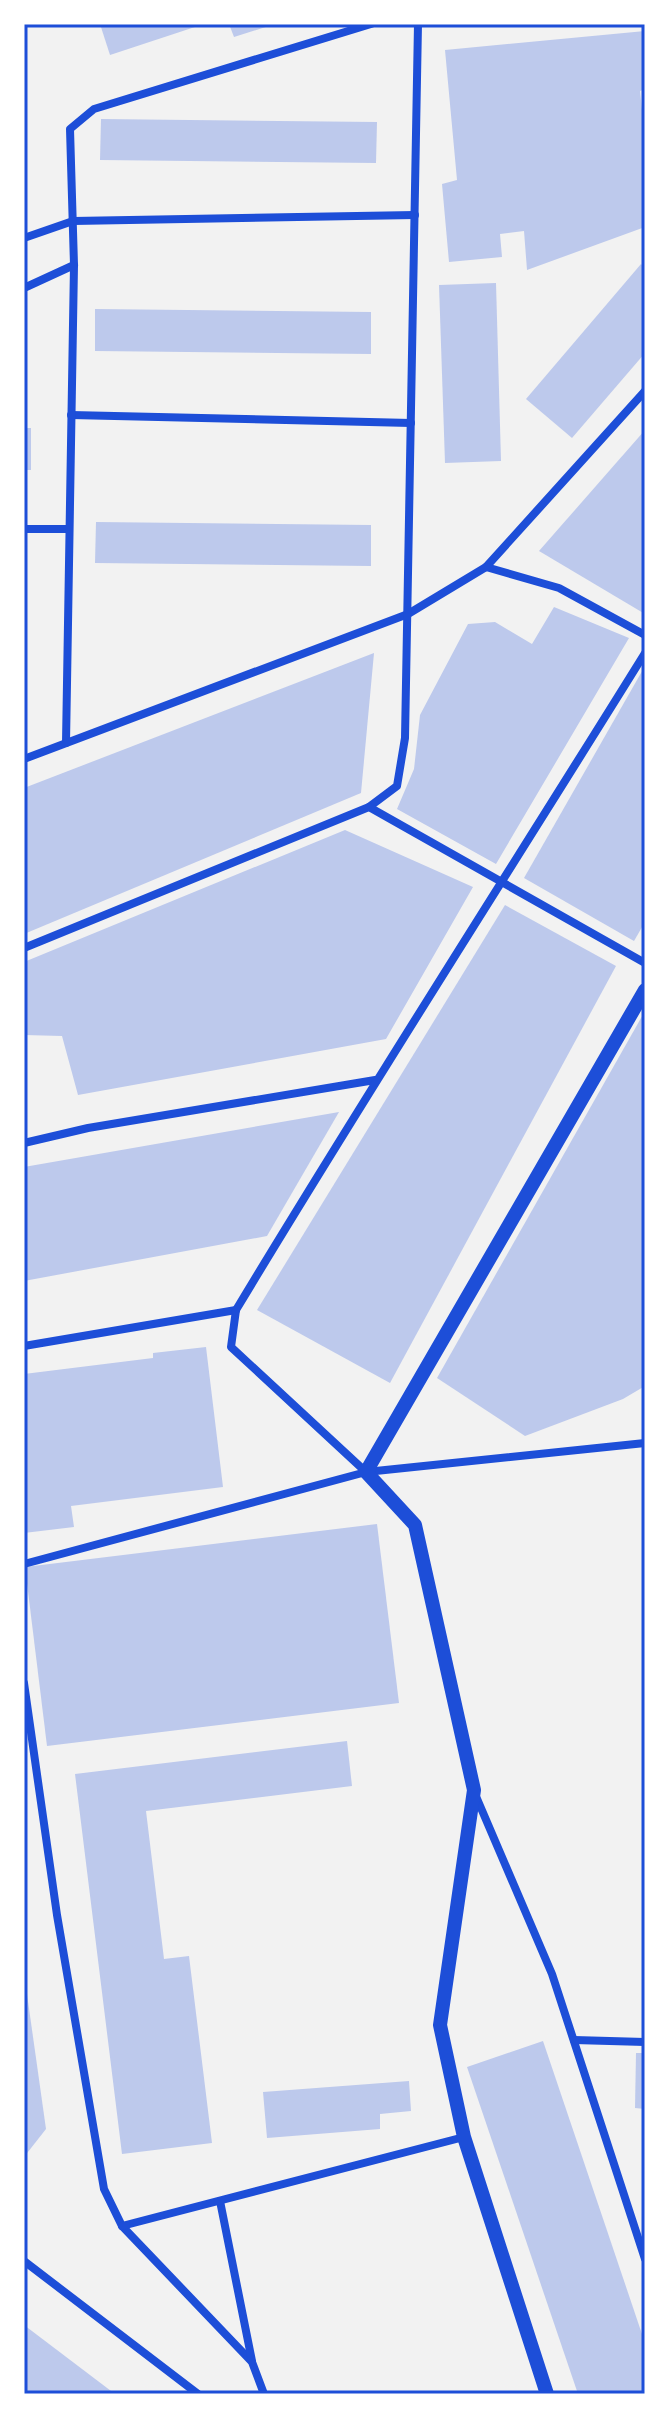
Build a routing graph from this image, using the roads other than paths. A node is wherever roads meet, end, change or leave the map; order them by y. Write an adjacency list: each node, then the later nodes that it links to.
1 (371, 24): 4 (street)
2 (418, 24): 3 (street)
3 (415, 215): 4 (street); 10 (street)
4 (73, 221): 5 (street); 6 (street)
5 (24, 238)
6 (74, 265): 7 (street); 9 (street)
7 (24, 288)
8 (645, 391): 13 (street)
9 (71, 415): 10 (street); 12 (street)
10 (411, 423): 14 (street)
11 (24, 529): 12 (street)
12 (69, 529): 17 (street)
13 (486, 567): 14 (street); 15 (street)
14 (408, 614): 17 (street); 19 (street)
15 (645, 635)
16 (645, 653): 20 (street)
17 (66, 743): 18 (street)
18 (24, 759)
19 (369, 807): 20 (street); 21 (street)
20 (502, 884): 22 (street); 24 (street)
21 (24, 948)
22 (645, 963)
23 (645, 990): 29 (street)
24 (375, 1080): 25 (street); 26 (street)
25 (24, 1143)
26 (236, 1310): 27 (street); 29 (street)
27 (24, 1346)
28 (645, 1443): 29 (street)
29 (366, 1472): 30 (street); 32 (street)
30 (24, 1564)
31 (24, 1683): 37 (street)
32 (474, 1790): 33 (street); 35 (street)
33 (574, 2040): 34 (street); 38 (street)
34 (645, 2042)
35 (464, 2137): 36 (street); 43 (street)
36 (220, 2201): 37 (street); 40 (street)
37 (122, 2226): 40 (street)
38 (645, 2259)
39 (24, 2261): 41 (street)
40 (252, 2362): 42 (street)
41 (198, 2394)
42 (264, 2394)
43 (547, 2394)

